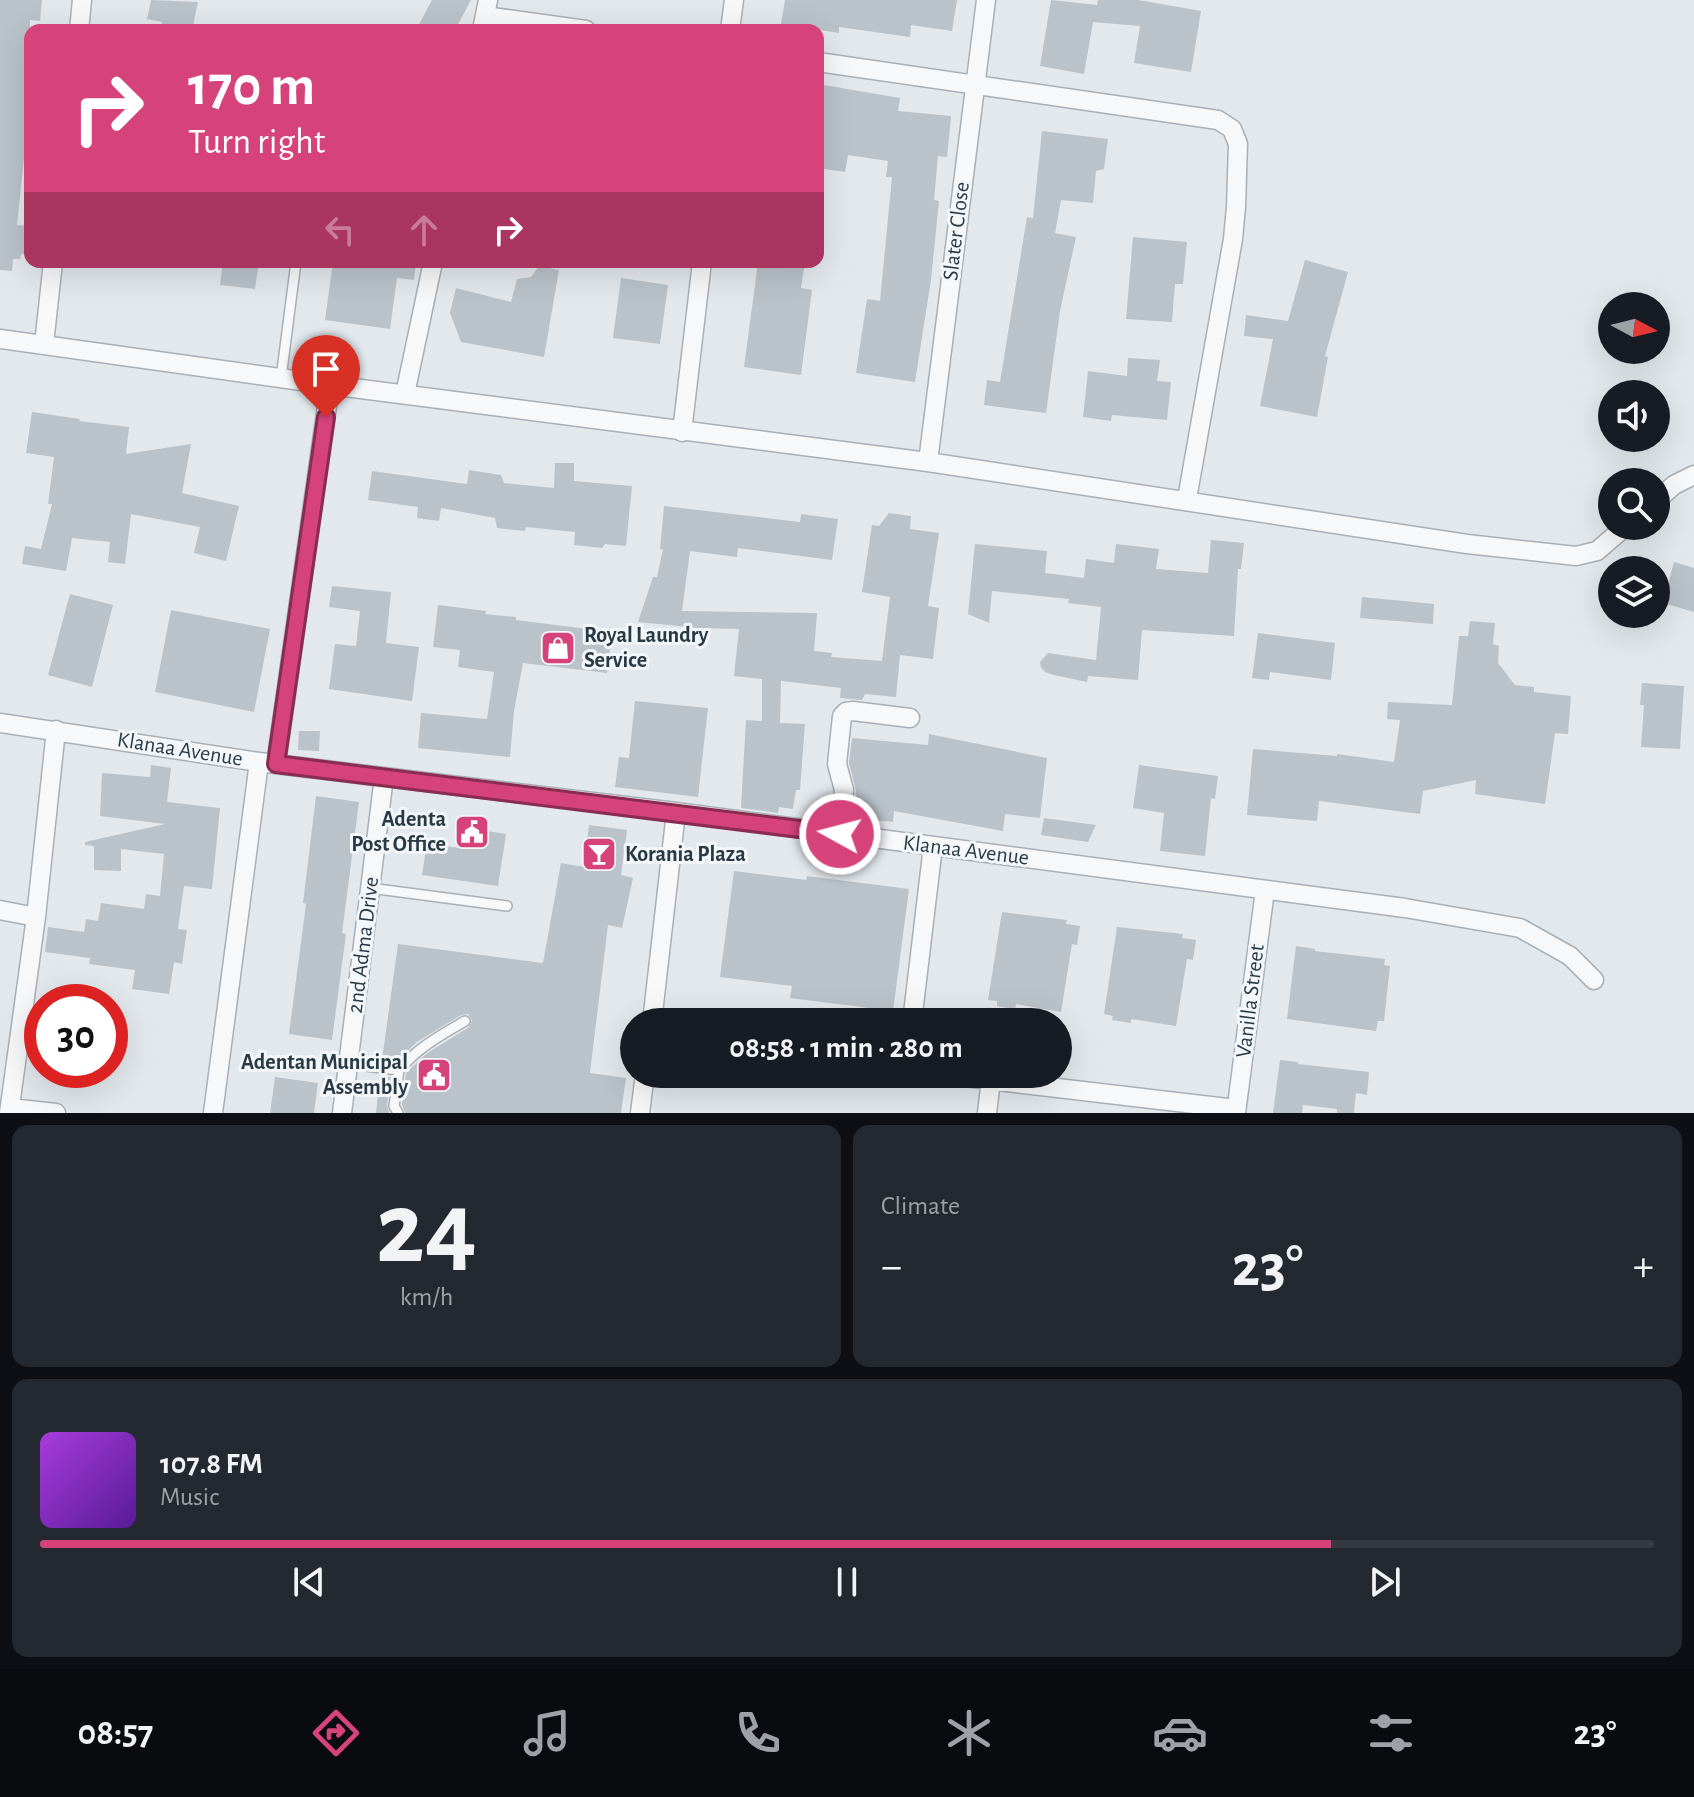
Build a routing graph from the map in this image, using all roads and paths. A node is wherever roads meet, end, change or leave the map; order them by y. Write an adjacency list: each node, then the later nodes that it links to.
1 (82, 0): 5 (street)
2 (734, 0): 7 (street)
3 (986, 0): 9 (street, Slater Close)
4 (485, 15): 6 (street)
5 (80, 24)
6 (546, 24)
7 (731, 24)
8 (824, 63): 9 (street)
9 (973, 84): 20 (street, Slater Close); 23 (street)
10 (52, 268): 15 (street)
11 (295, 268): 16 (lane)
12 (432, 268): 18 (street)
13 (701, 268): 19 (street)
14 (0, 339): 15 (street)
15 (44, 344): 16 (street)
16 (281, 378): 17 (street)
17 (330, 385): 18 (street); 28 (street)
18 (405, 394): 19 (street)
19 (682, 432): 20 (street)
20 (928, 462): 23 (street)
21 (1694, 475): 22 (street)
22 (1670, 489)
23 (1187, 499): 24 (street)
24 (1610, 540)
25 (910, 718): 31 (street)
26 (0, 723): 27 (street, Klanaa Avenue)
27 (56, 730): 28 (street, Klanaa Avenue); 37 (street)
28 (268, 763): 29 (street, Klanaa Avenue); 50 (street)
29 (384, 777): 30 (street, Klanaa Avenue); 33 (street, 2nd Adma Drive)
30 (676, 812): 31 (street, Klanaa Avenue); 39 (street)
31 (840, 834): 32 (street, Klanaa Avenue)
32 (933, 846): 34 (street, Klanaa Avenue); 40 (street)
33 (370, 888): 35 (lane); 42 (street, 2nd Adma Drive)
34 (1265, 890): 38 (street, Klanaa Avenue); 48 (street, Vanilla Street)
35 (507, 906)
36 (0, 910): 37 (street)
37 (36, 917): 47 (street)
38 (1594, 980)
39 (654, 1008)
40 (914, 1008)
41 (465, 1021): 43 (lane)
42 (348, 1064): 43 (lane); 51 (street, 2nd Adma Drive)
43 (399, 1070): 52 (lane)
44 (643, 1088): 53 (street)
45 (990, 1088): 54 (street)
46 (1054, 1088): 48 (street)
47 (9, 1110): 49 (street)
48 (1236, 1111)
49 (56, 1113)
50 (213, 1113)
51 (342, 1113)
52 (398, 1113)
53 (640, 1113)
54 (987, 1113)

